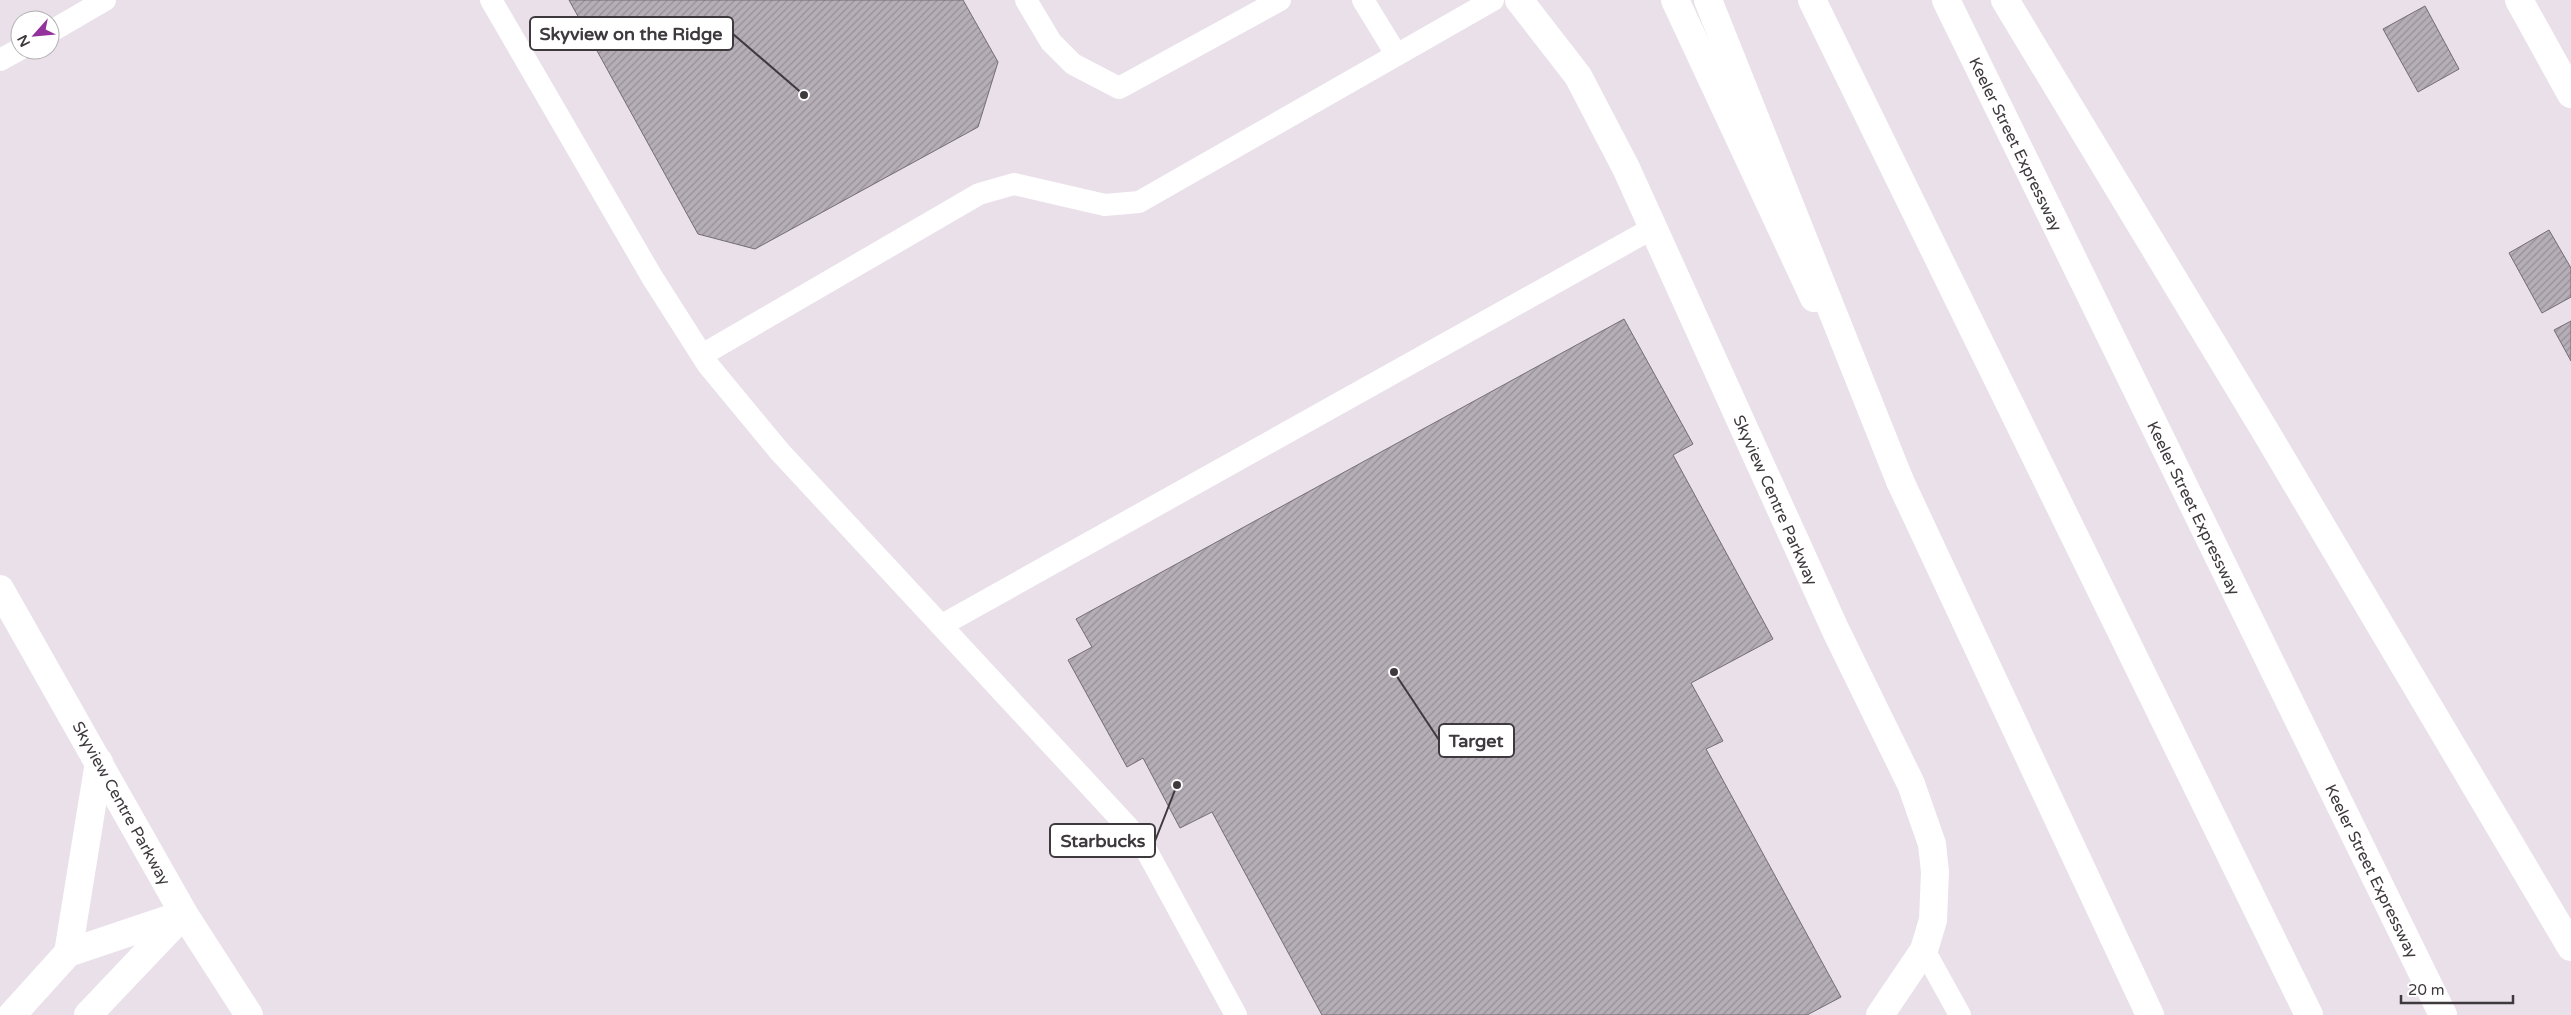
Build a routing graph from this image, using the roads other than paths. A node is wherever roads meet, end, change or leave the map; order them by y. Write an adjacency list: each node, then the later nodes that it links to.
1 (105, 0): 14 (lane)
2 (491, 0): 18 (lane)
3 (1026, 0): 4 (lane)
4 (1280, 0)
5 (1363, 0): 15 (lane)
6 (1493, 0): 15 (lane)
7 (1519, 0): 17 (main road, Skyview Centre Parkway)
8 (1675, 0): 19 (main road)
9 (1708, 0): 19 (main road)
10 (1812, 0): 34 (main road)
11 (1946, 0): 35 (main road, Keeler Street Expressway)
12 (2005, 0): 24 (main road)
13 (2518, 0): 16 (main road)
14 (60, 26)
15 (1396, 54): 18 (lane)
16 (2571, 94)
17 (1653, 228): 21 (lane); 25 (main road, Skyview Centre Parkway)
18 (702, 355): 21 (lane)
19 (1900, 481): 33 (main road)
20 (0, 589): 22 (main road, Skyview Centre Parkway)
21 (942, 625): 30 (lane)
22 (100, 762): 23 (main road, Skyview Centre Parkway); 26 (main road)
23 (184, 914): 26 (main road); 28 (main road); 29 (main road, Skyview Centre Parkway)
24 (2571, 947)
25 (1924, 950): 31 (main road, Skyview Centre Parkway); 32 (lane)
26 (68, 954): 27 (main road)
27 (12, 1015)
28 (88, 1015)
29 (249, 1015)
30 (1236, 1015)
31 (1880, 1015)
32 (1960, 1015)
33 (2150, 1015)
34 (2309, 1015)
35 (2443, 1015)

